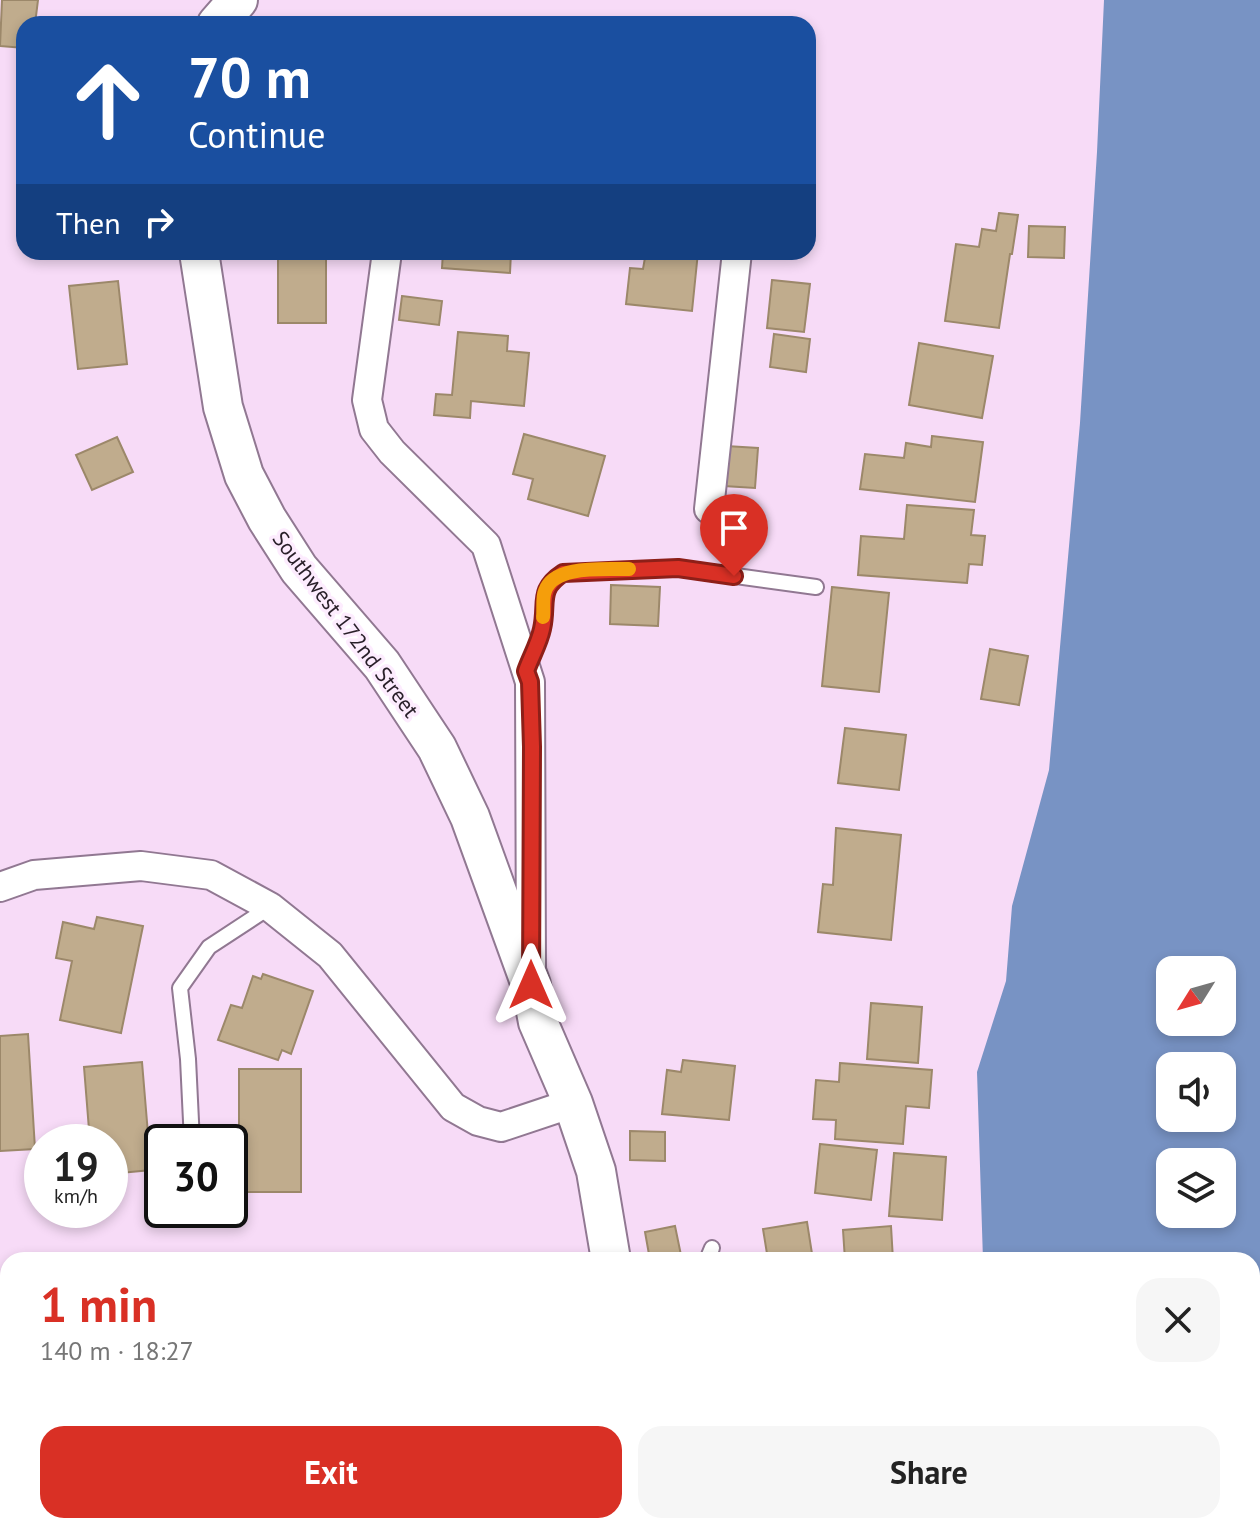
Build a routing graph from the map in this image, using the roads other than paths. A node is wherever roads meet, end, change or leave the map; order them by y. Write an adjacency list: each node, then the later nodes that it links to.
1 (238, 0): 2 (street)
2 (224, 16)
3 (200, 260): 11 (street, Southwest 172nd Street)
4 (386, 260): 8 (street)
5 (736, 260): 6 (street)
6 (709, 509)
7 (816, 587): 8 (lane)
8 (526, 671): 11 (street)
9 (0, 887): 10 (street)
10 (270, 907): 12 (street); 13 (lane)
11 (531, 985): 12 (street, Southwest 172nd Street)
12 (573, 1103): 14 (street, Southwest 172nd Street)
13 (191, 1124)
14 (610, 1252)

